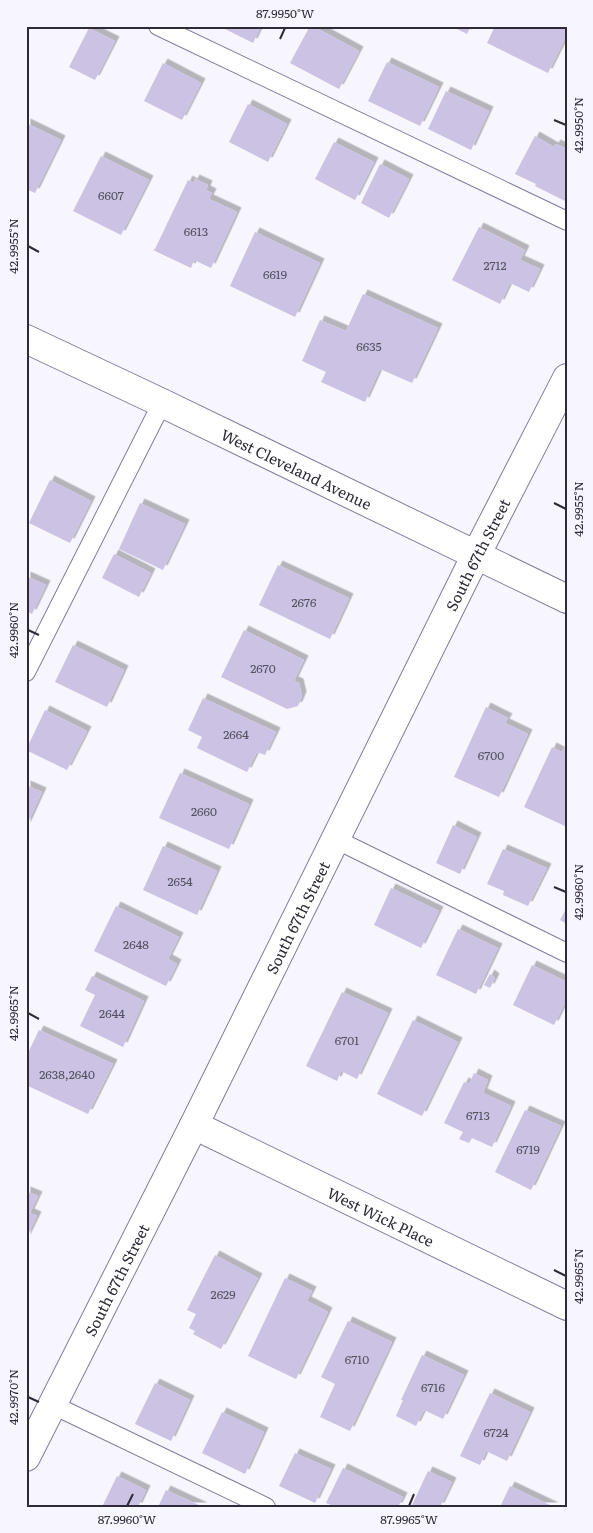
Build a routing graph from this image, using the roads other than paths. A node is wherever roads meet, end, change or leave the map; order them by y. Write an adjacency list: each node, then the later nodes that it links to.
1 (158, 26): 2 (lane)
2 (567, 221)
3 (26, 339): 5 (street, West Cleveland Avenue)
4 (567, 378): 6 (street, South 67th Street)
5 (162, 402): 6 (street, West Cleveland Avenue); 8 (lane)
6 (476, 555): 7 (street, West Cleveland Avenue); 9 (street, South 67th Street)
7 (567, 599)
8 (26, 672)
9 (335, 839): 10 (lane); 11 (street, South 67th Street)
10 (567, 953)
11 (194, 1125): 12 (street, West Wick Place); 13 (street, South 67th Street)
12 (567, 1306)
13 (52, 1405): 14 (street, South 67th Street); 15 (lane)
14 (26, 1457)
15 (266, 1507)

